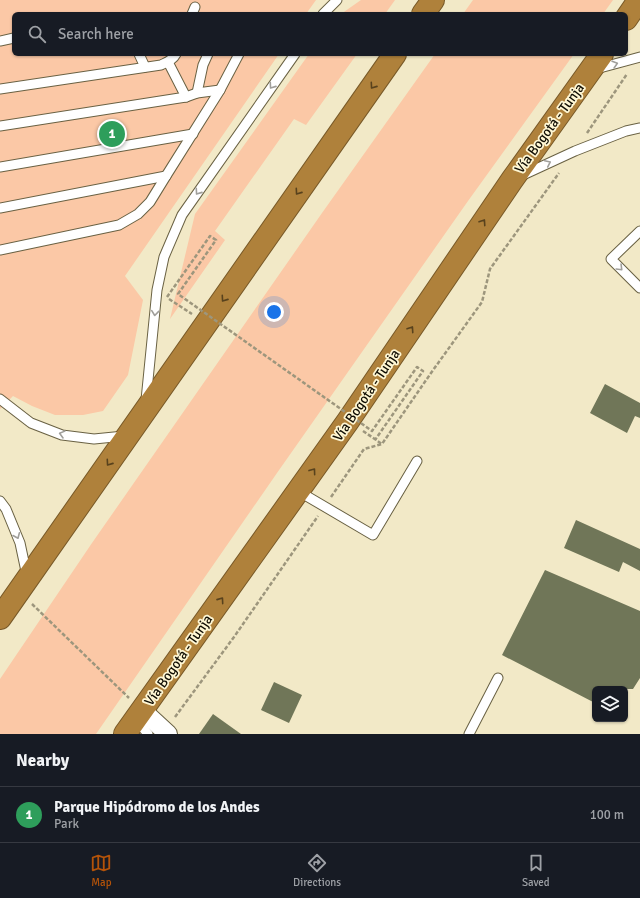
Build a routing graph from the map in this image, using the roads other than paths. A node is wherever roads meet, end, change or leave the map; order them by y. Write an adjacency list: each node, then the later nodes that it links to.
1 (337, 0): 4 (lane)
2 (433, 0): 5 (highway)
3 (639, 0): 6 (highway)
4 (325, 12)
5 (424, 12)
6 (628, 16)
7 (12, 38): 8 (lane)
8 (0, 41)
9 (140, 56): 18 (lane)
10 (175, 56): 16 (lane)
11 (207, 56): 21 (lane)
12 (238, 56): 20 (lane)
13 (294, 56): 34 (lane, one-way to 34)
14 (394, 56): 34 (highway, one-way to 34)
15 (639, 57): 17 (lane, one-way to 15)
16 (168, 62): 18 (lane); 22 (lane)
17 (596, 62): 28 (highway, Vía Bogotá - Tunja)
18 (145, 67): 19 (lane)
19 (0, 89)
20 (220, 90): 21 (lane); 25 (lane)
21 (196, 93): 22 (lane)
22 (186, 97): 23 (lane)
23 (0, 126)
24 (640, 128): 28 (lane, one-way to 24)
25 (192, 134): 26 (lane); 27 (lane)
26 (0, 168)
27 (166, 176): 29 (lane); 31 (lane)
28 (512, 180): 37 (highway, Vía Bogotá - Tunja, one-way to 28)
29 (0, 208)
30 (640, 231): 32 (lane, one-way to 32)
31 (0, 250)
32 (640, 288)
33 (0, 399): 35 (lane, one-way to 33)
34 (145, 411): 35 (highway)
35 (128, 436): 39 (highway, one-way to 39)
36 (417, 461): 37 (lane)
37 (298, 491): 42 (highway, Vía Bogotá - Tunja, one-way to 37)
38 (0, 501): 39 (lane, one-way to 39)
39 (23, 585): 40 (highway)
40 (0, 618)
41 (498, 678): 43 (lane)
42 (147, 727)
43 (469, 734)

